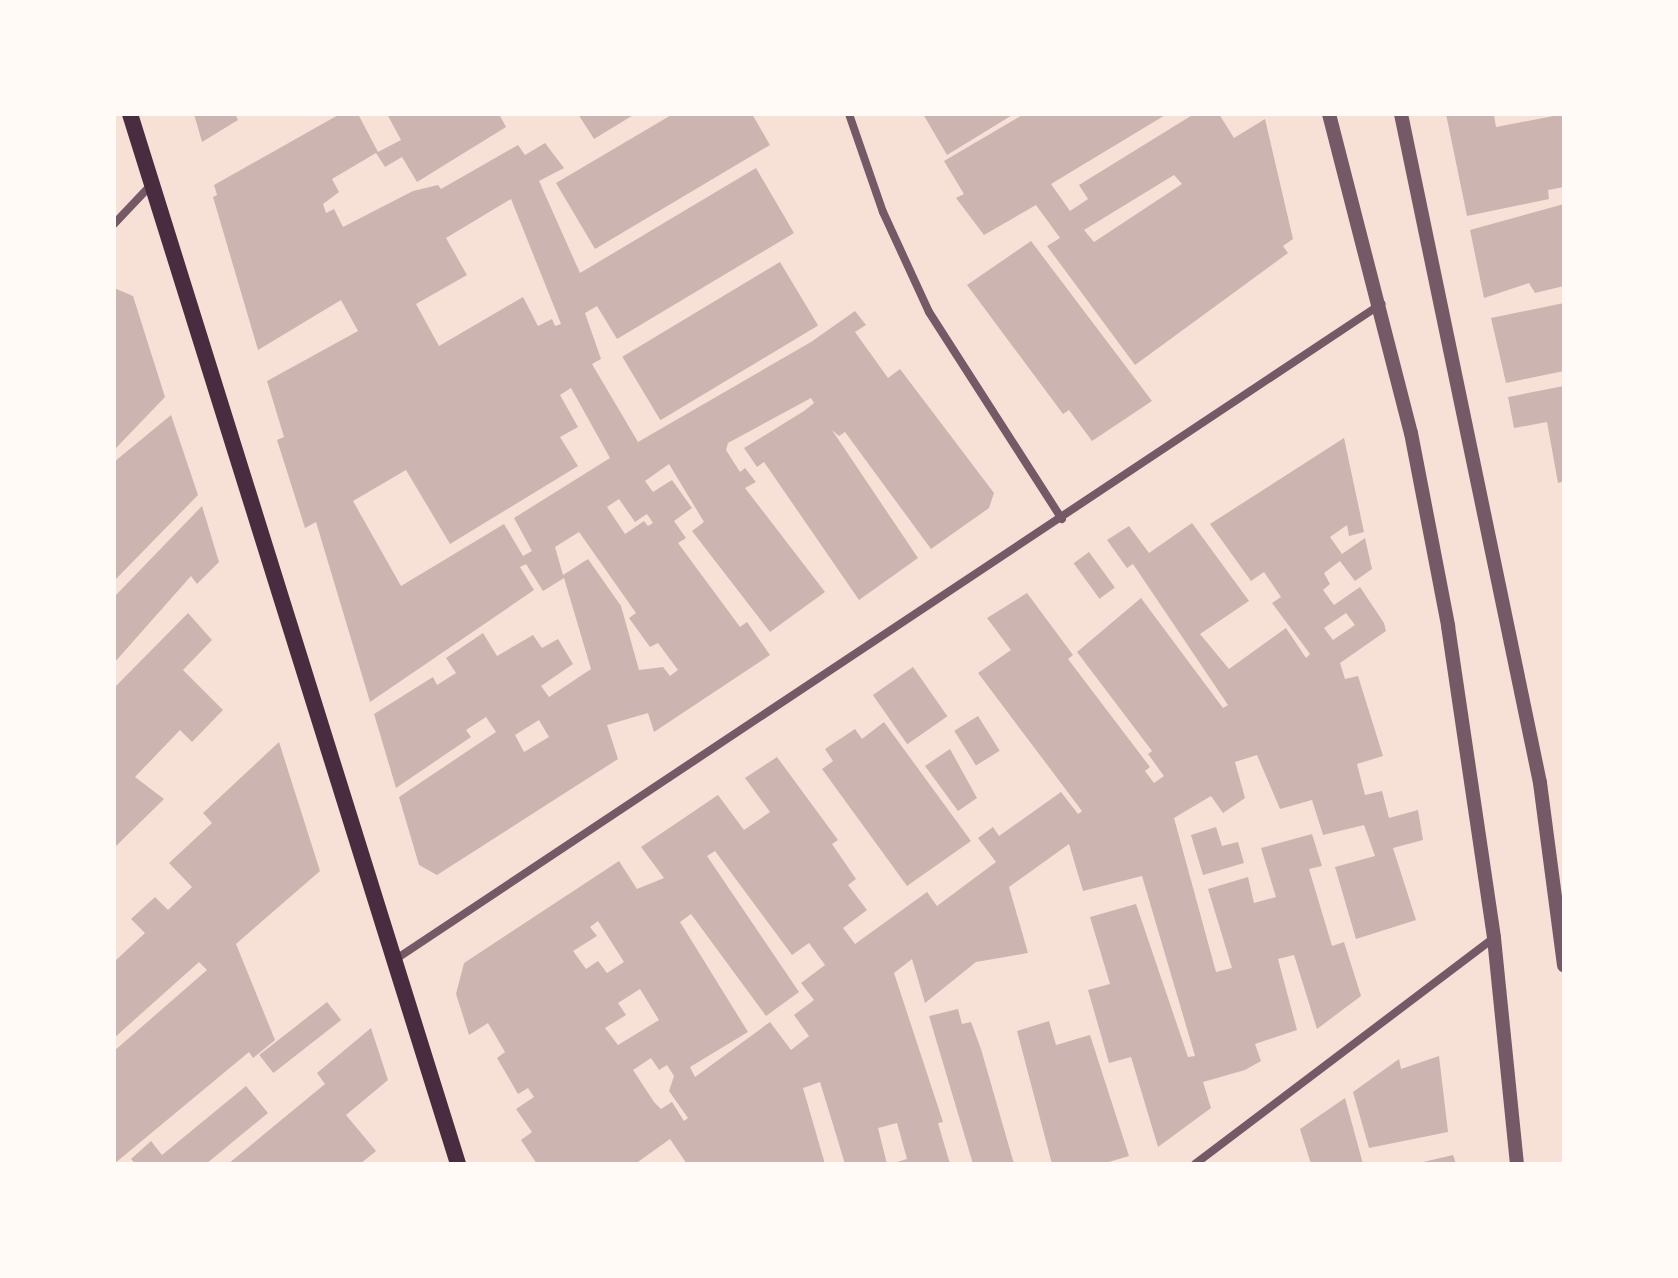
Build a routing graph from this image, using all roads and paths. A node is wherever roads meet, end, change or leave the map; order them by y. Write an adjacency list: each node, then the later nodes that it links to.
1 (130, 114): 5 (main road)
2 (849, 114): 8 (street)
3 (1329, 114): 7 (street)
4 (1401, 114): 11 (street)
5 (153, 183): 6 (street); 10 (main road)
6 (114, 224)
7 (1381, 304): 8 (street); 9 (street)
8 (1062, 519): 10 (street)
9 (1494, 938): 13 (street); 14 (street)
10 (392, 961): 12 (main road)
11 (1564, 965)
12 (458, 1164)
13 (1195, 1164)
14 (1517, 1164)

